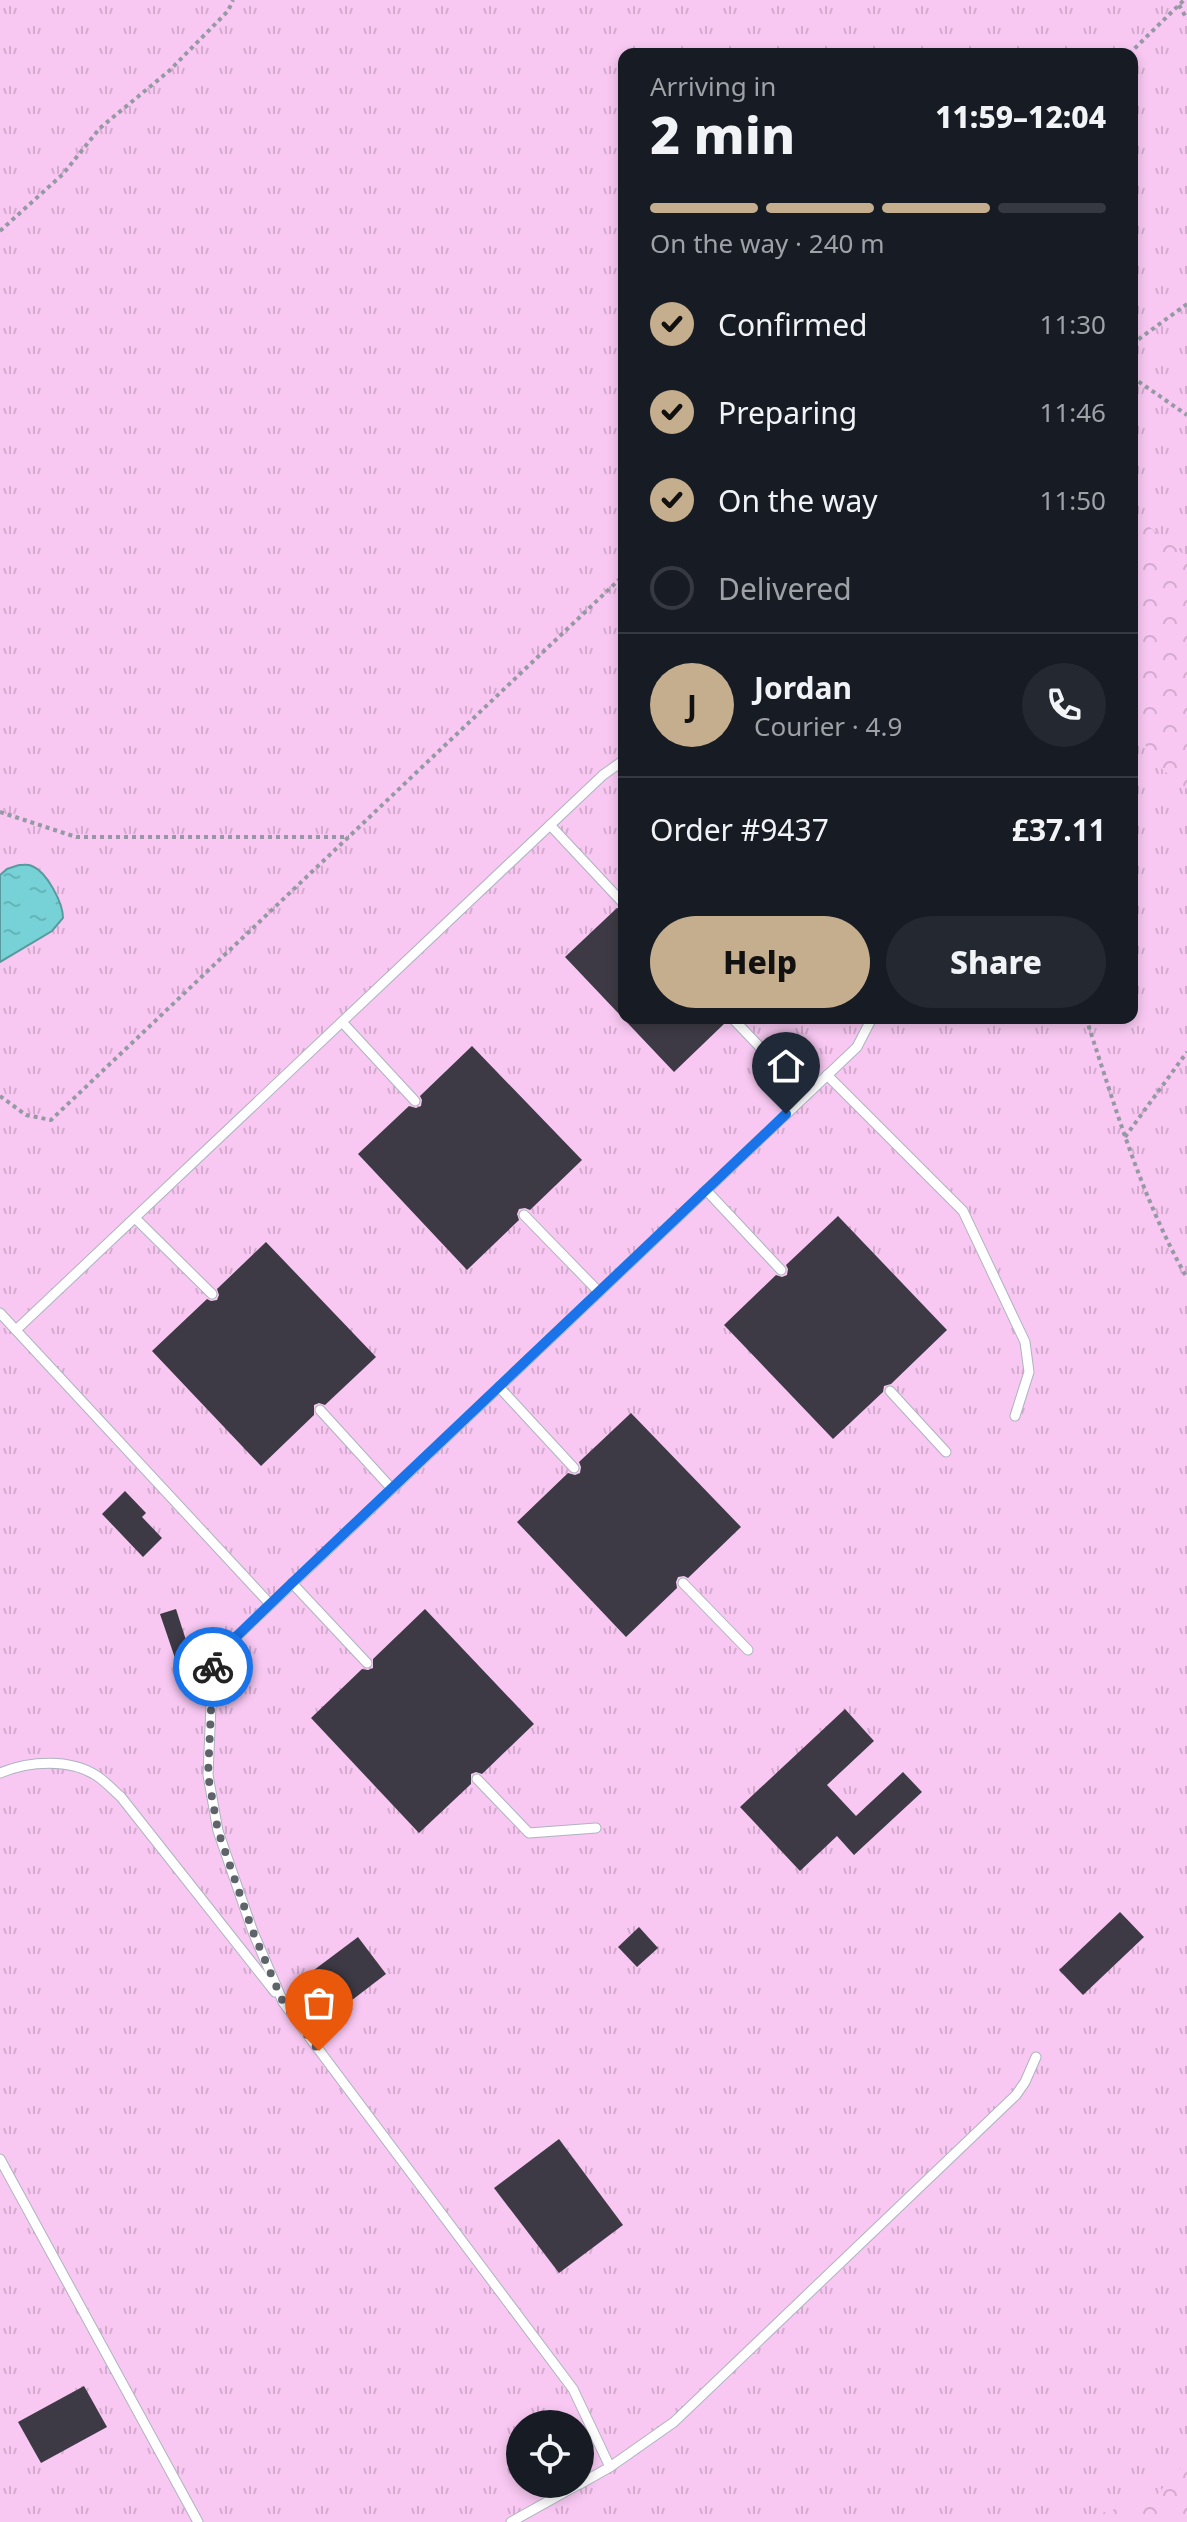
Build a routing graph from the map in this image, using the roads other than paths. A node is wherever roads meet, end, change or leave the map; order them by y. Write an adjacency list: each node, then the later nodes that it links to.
1 (618, 764): 2 (lane)
2 (550, 825): 3 (lane); 4 (lane)
3 (618, 898)
4 (342, 1022): 9 (lane); 12 (lane)
5 (738, 1024): 8 (lane)
6 (869, 1024): 7 (lane)
7 (827, 1075): 8 (lane); 21 (lane)
8 (806, 1095): 10 (lane)
9 (415, 1101)
10 (706, 1190): 13 (lane); 14 (lane)
11 (524, 1215): 14 (lane)
12 (135, 1218): 15 (lane); 17 (lane)
13 (781, 1270)
14 (599, 1292): 18 (lane)
15 (212, 1294)
16 (0, 1313): 17 (lane)
17 (16, 1330): 27 (lane)
18 (499, 1387): 23 (lane); 24 (lane)
19 (890, 1391): 22 (lane)
20 (320, 1410): 24 (lane)
21 (1015, 1416)
22 (946, 1452)
23 (574, 1468)
24 (392, 1489): 25 (lane)
25 (292, 1583): 27 (lane); 29 (lane)
26 (683, 1583): 28 (lane)
27 (270, 1604): 33 (lane)
28 (748, 1650)
29 (367, 1663)
30 (0, 1773): 33 (lane)
31 (477, 1779): 32 (lane)
32 (596, 1828)
33 (283, 2002): 36 (lane)
34 (1036, 2057): 36 (lane)
35 (0, 2159): 39 (lane)
36 (610, 2467): 37 (lane)
37 (594, 2476)
38 (555, 2498): 40 (lane)
39 (198, 2522)
40 (511, 2522)

